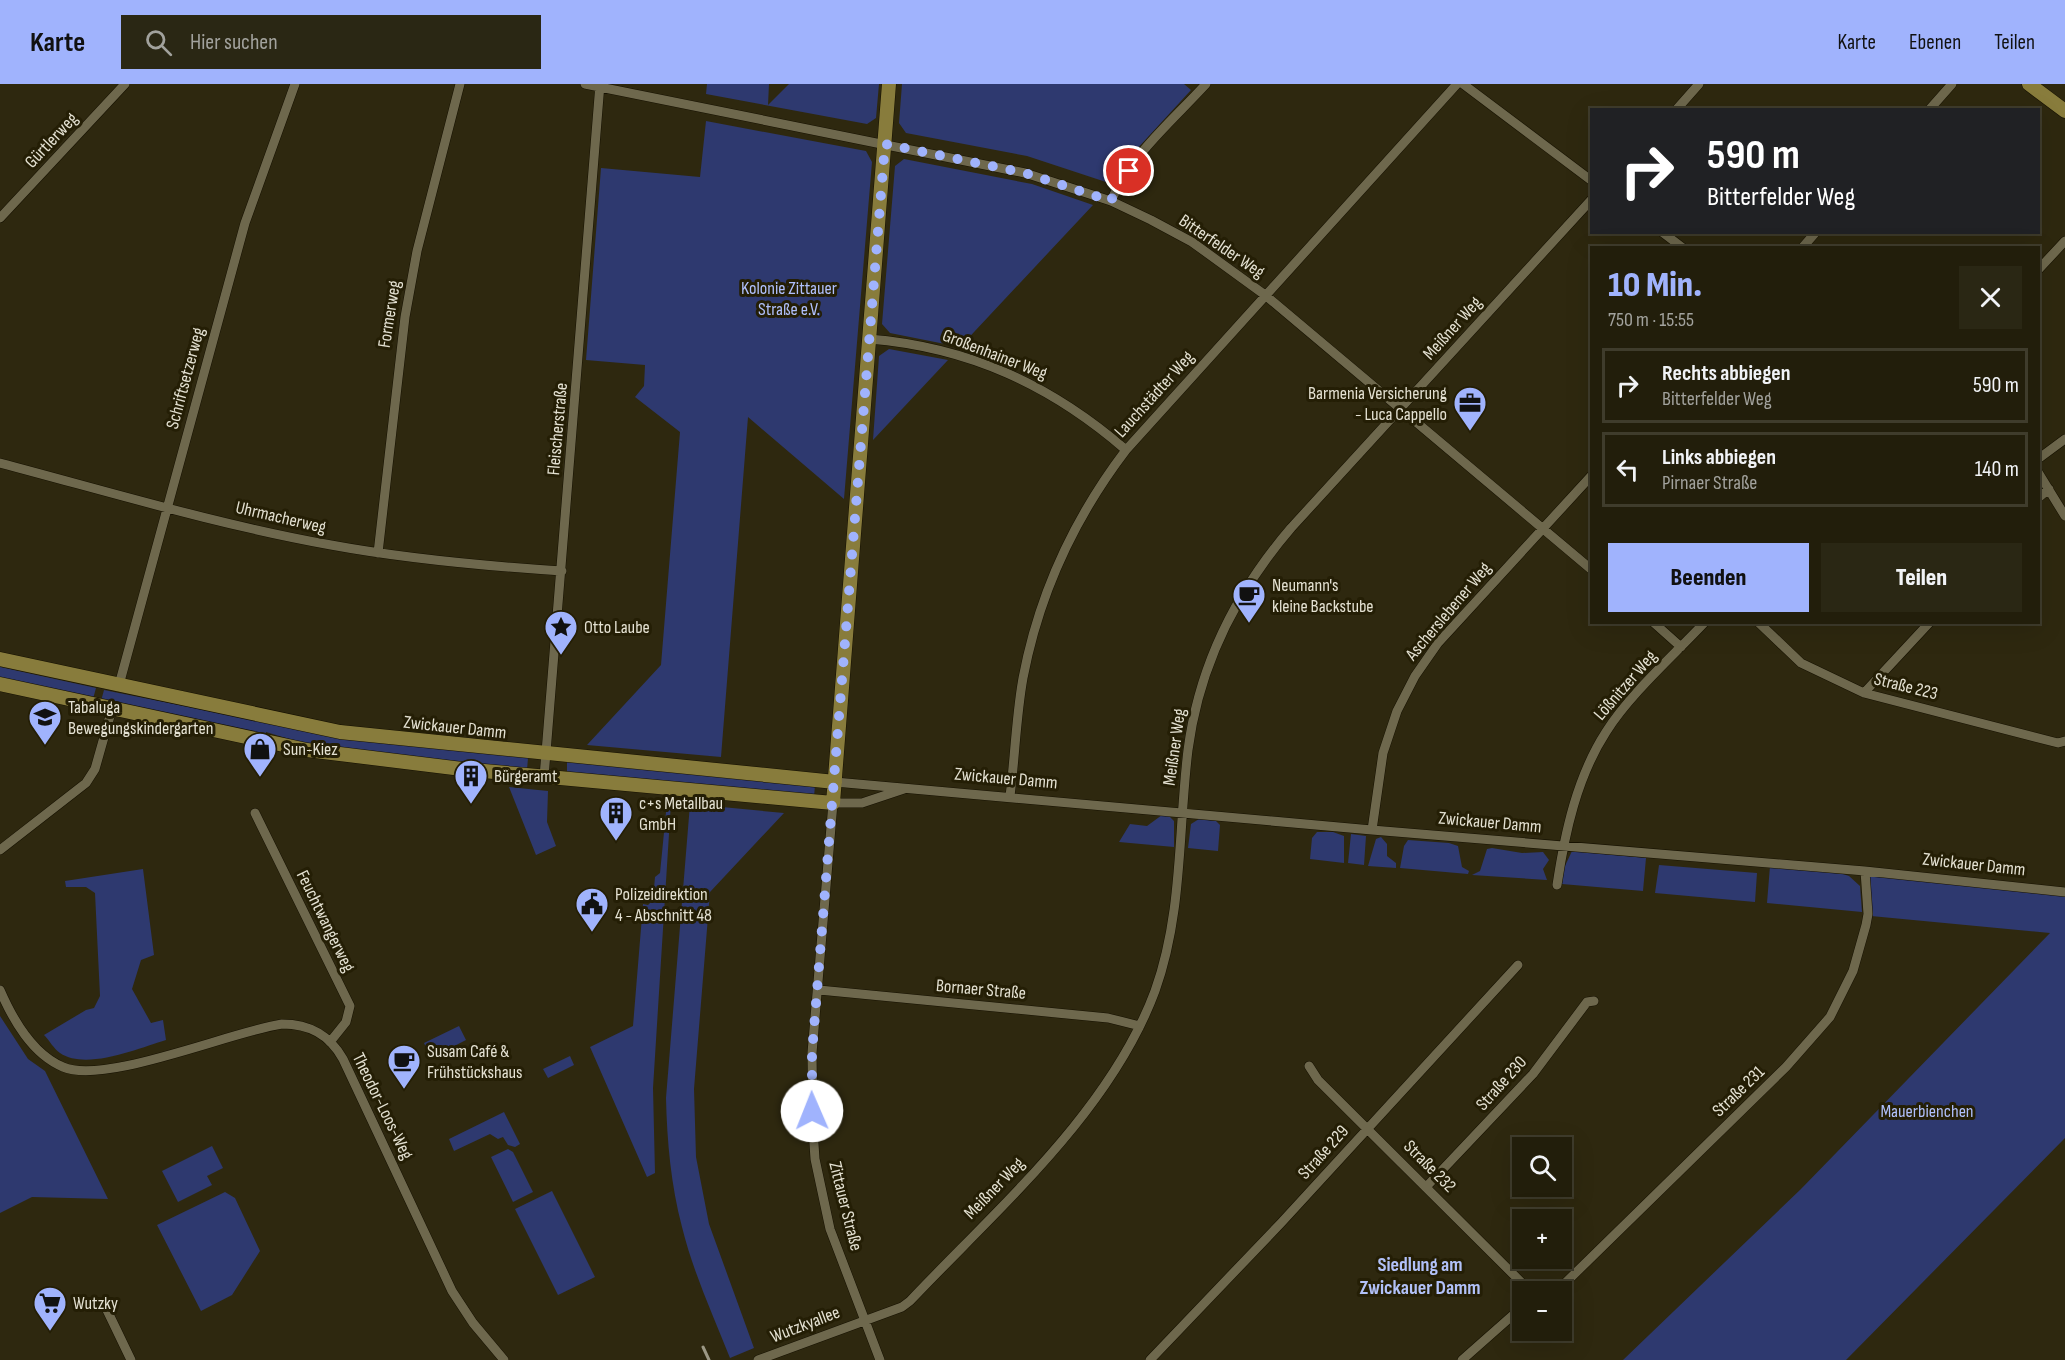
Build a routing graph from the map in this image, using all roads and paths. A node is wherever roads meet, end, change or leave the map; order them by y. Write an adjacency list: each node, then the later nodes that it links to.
1 (125, 84): 20 (street, Gürtlerweg)
2 (295, 84): 38 (street, Schriftsetzerweg)
3 (460, 84): 41 (street, Formerweg)
4 (585, 84): 12 (street, Bitterfelder Weg)
5 (889, 84): 16 (street, Zittauer Straße)
6 (1206, 84): 18 (street)
7 (1457, 84): 27 (street, Lauchstädter Weg)
8 (1462, 84): 17 (street)
9 (1699, 84): 13 (street)
10 (1953, 84): 14 (street)
11 (2029, 84): 15 (street)
12 (600, 85): 16 (street, Bitterfelder Weg); 43 (street, Fleischerstraße)
13 (1678, 108)
14 (1931, 108)
15 (2065, 111)
16 (885, 144): 18 (street, Bitterfelder Weg); 28 (street, Zittauer Straße)
17 (1590, 180)
18 (1111, 201): 27 (street, Bitterfelder Weg)
19 (1590, 201): 29 (street, Meißner Weg)
20 (0, 218)
21 (1665, 234): 24 (street)
22 (1814, 234): 25 (street)
23 (2065, 241): 26 (street)
24 (1680, 246)
25 (1804, 246)
26 (2040, 268)
27 (1265, 296): 29 (street, Bitterfelder Weg); 31 (street, Lauchstädter Weg)
28 (869, 339): 31 (street, Großenhainer Weg); 57 (street, Zittauer Straße)
29 (1400, 409): 40 (street, Bitterfelder Weg); 61 (street, Meißner Weg)
30 (2065, 439): 32 (street)
31 (1126, 450): 59 (street, Lauchstädter Weg)
32 (2040, 458)
33 (0, 463): 38 (street, Uhrmacherweg)
34 (2040, 475): 36 (street)
35 (1590, 477): 40 (street, Ascherslebener Weg)
36 (2049, 489): 37 (street); 39 (street)
37 (2040, 496)
38 (167, 507): 41 (street, Uhrmacherweg); 51 (street, Schriftsetzerweg)
39 (2065, 516)
40 (1543, 528): 42 (street, Bitterfelder Weg); 63 (street, Ascherslebener Weg)
41 (378, 553): 43 (street, Uhrmacherweg)
42 (1590, 568)
43 (562, 571): 55 (street, Fleischerstraße)
44 (1655, 624): 48 (street)
45 (1703, 624): 48 (street, Lößnitzer Weg)
46 (1760, 624): 52 (street, Straße 223)
47 (1928, 624): 52 (street)
48 (1682, 646): 64 (street, Lößnitzer Weg)
49 (0, 659): 51 (street, Zwickauer Damm)
50 (0, 684): 53 (street, Zwickauer Damm)
51 (119, 685): 55 (street, Zwickauer Damm)
52 (1864, 693): 54 (street, Straße 223)
53 (112, 710): 56 (street, Zwickauer Damm); 65 (street)
54 (2065, 741)
55 (546, 754): 56 (street, Fleischerstraße); 57 (street, Zwickauer Damm)
56 (544, 777): 60 (street, Zwickauer Damm)
57 (835, 782): 58 (street, Zwickauer Damm); 60 (street, Zittauer Straße)
58 (912, 787): 59 (street, Zwickauer Damm); 60 (street, Zwickauer Damm)
59 (1010, 796): 61 (street, Zwickauer Damm)
60 (833, 803): 71 (street, Zittauer Straße)
61 (1185, 812): 63 (street, Zwickauer Damm); 73 (street, Meißner Weg)
62 (255, 813): 74 (street, Feuchtwangerweg)
63 (1372, 830): 64 (street, Zwickauer Damm)
64 (1563, 847): 66 (street, Zwickauer Damm); 67 (street)
65 (0, 850)
66 (1865, 871): 68 (street, Zwickauer Damm); 79 (street, Straße 231)
67 (1557, 885)
68 (2065, 892)
69 (1518, 965): 76 (street, Straße 229)
70 (0, 990): 74 (street, Theodor-Loos-Weg)
71 (819, 990): 73 (street, Bornaer Straße); 82 (street, Zittauer Straße)
72 (1594, 1001): 77 (street, Straße 230)
73 (1140, 1026): 82 (street, Meißner Weg)
74 (330, 1042): 84 (street, Theodor-Loos-Weg)
75 (1309, 1066): 76 (street, Straße 232)
76 (1368, 1128): 77 (street, Straße 232); 87 (street, Straße 229)
77 (1427, 1186): 78 (street, Straße 232)
78 (1520, 1281)
79 (1567, 1281)
80 (106, 1308): 83 (street)
81 (1512, 1316): 88 (street)
82 (864, 1319): 85 (street, Wutzkyallee); 86 (street, Zittauer Straße)
83 (131, 1360)
84 (504, 1360)
85 (758, 1360)
86 (880, 1360)
87 (1150, 1360)
88 (1462, 1360)

